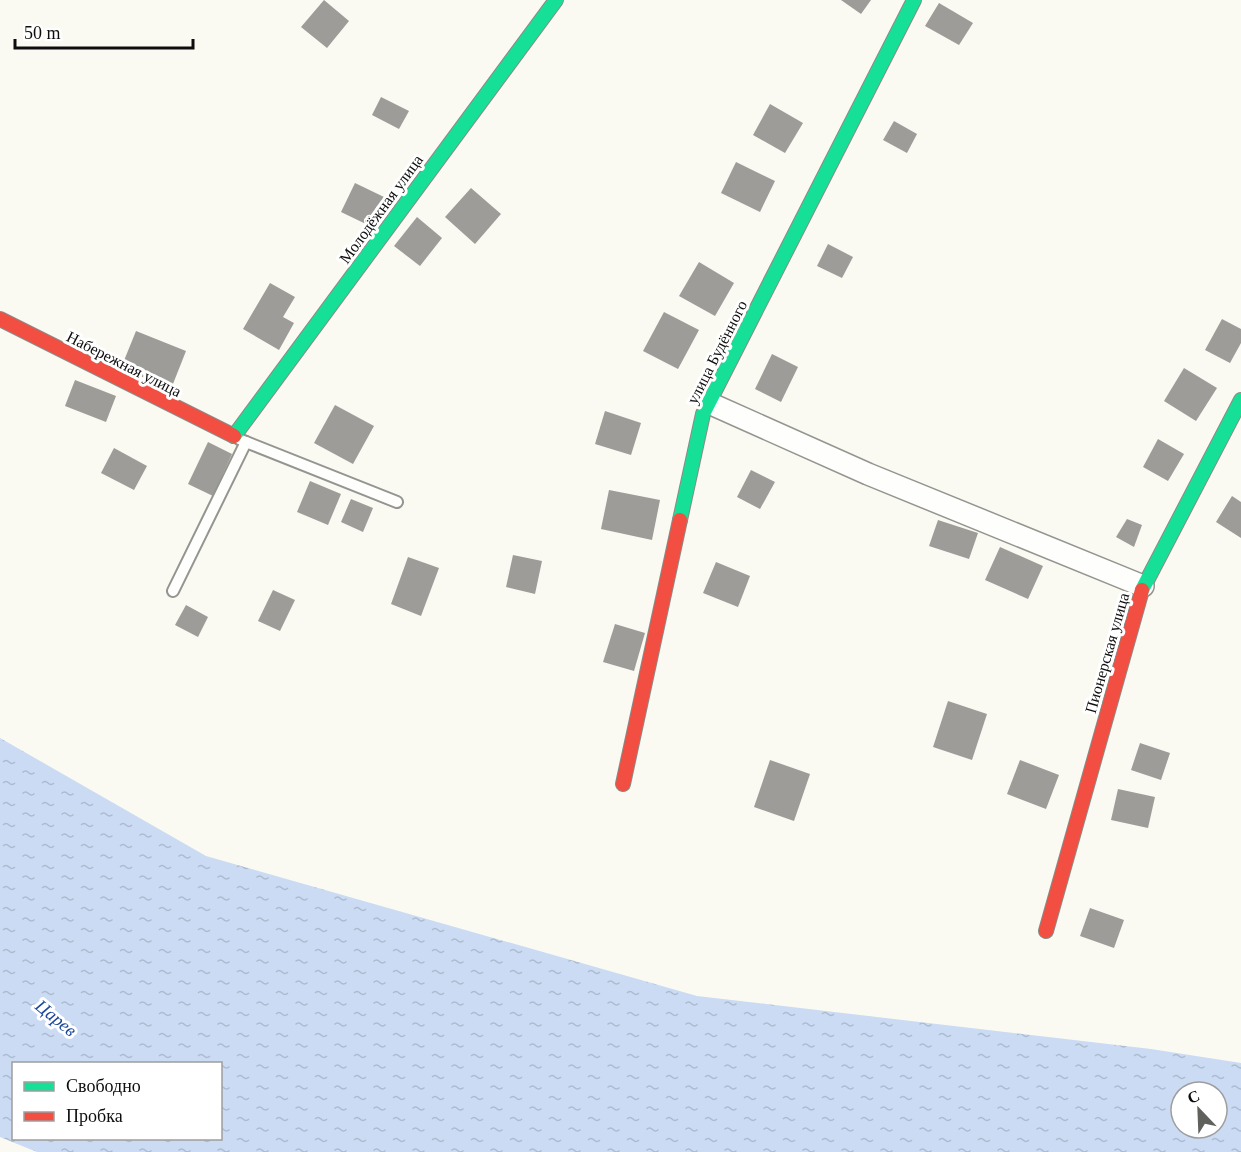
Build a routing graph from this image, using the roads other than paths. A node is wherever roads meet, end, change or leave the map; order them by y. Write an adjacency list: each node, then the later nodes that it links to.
1 (555, 0): 6 (street, Молодёжная улица)
2 (914, 0): 5 (street, улица Будённого)
3 (0, 320): 6 (street, Набережная улица)
4 (1241, 400): 8 (street, Пионерская улица)
5 (709, 403): 8 (street); 10 (street, улица Будённого)
6 (240, 440): 7 (lane); 9 (lane)
7 (397, 502)
8 (1143, 586): 11 (street, Пионерская улица)
9 (173, 591)
10 (623, 784)
11 (1046, 931)

